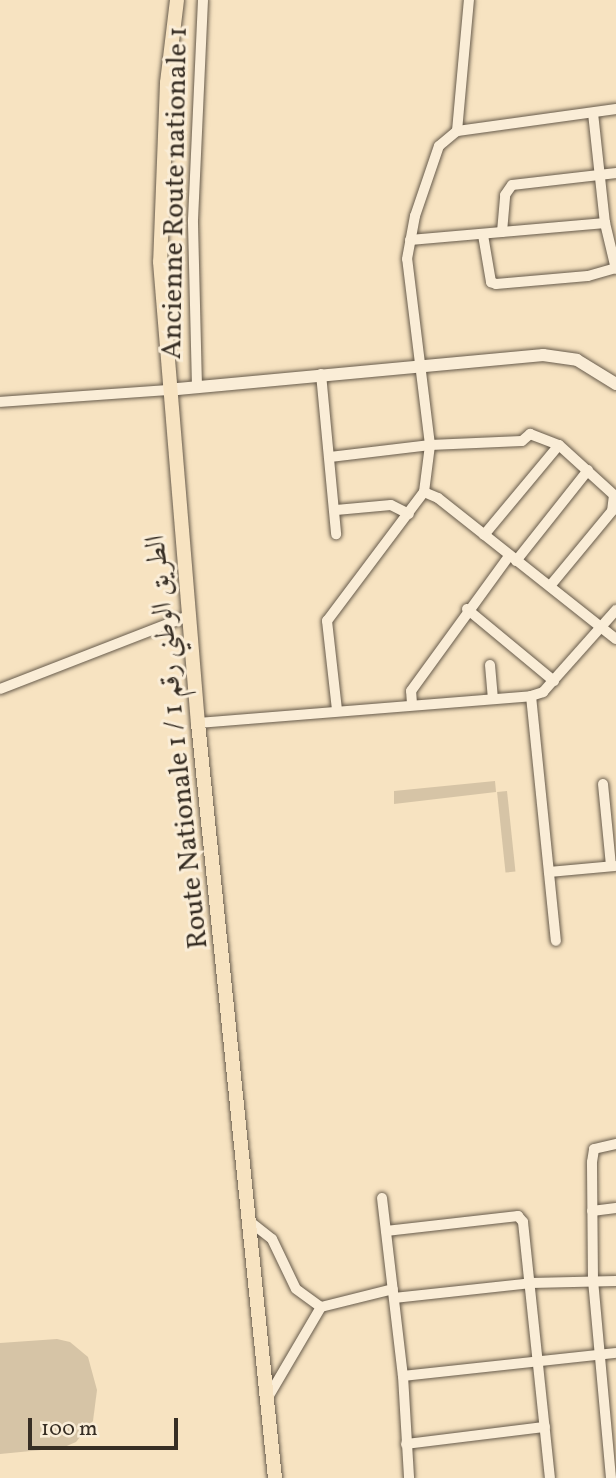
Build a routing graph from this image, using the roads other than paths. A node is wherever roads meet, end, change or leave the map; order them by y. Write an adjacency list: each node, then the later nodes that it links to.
1 (177, 0): 18 (main road, Route Nationale 1 / الطريق الوطني رقم 1)
2 (203, 0): 17 (street, Ancienne Route nationale 1)
3 (469, 0): 6 (street)
4 (616, 109): 5 (street)
5 (593, 113): 6 (street); 8 (street)
6 (457, 131): 12 (street)
7 (616, 173): 8 (street)
8 (602, 174): 9 (street); 10 (street)
9 (605, 223): 10 (street); 13 (street)
10 (502, 232): 11 (street)
11 (483, 236): 12 (street); 13 (street)
12 (410, 240): 14 (street)
13 (616, 268)
14 (420, 365): 15 (main road); 16 (main road); 21 (street)
15 (321, 374): 17 (main road); 22 (street)
16 (616, 384)
17 (197, 387): 18 (main road)
18 (168, 389): 19 (street); 33 (main road, Route Nationale 1 / الطريق الوطني رقم 1)
19 (0, 402)
20 (559, 444): 21 (street); 23 (street); 28 (street)
21 (430, 445): 22 (street); 24 (street)
22 (330, 457): 25 (street)
23 (588, 470): 29 (street); 30 (street)
24 (424, 492): 26 (street); 28 (street)
25 (336, 510): 26 (street); 27 (street)
26 (410, 514): 42 (street)
27 (336, 534)
28 (484, 536): 29 (street)
29 (512, 558): 30 (street); 31 (street)
30 (550, 586): 34 (street)
31 (467, 609): 37 (street); 41 (street)
32 (616, 610): 34 (street)
33 (188, 616): 38 (street); 43 (main road, Route Nationale 1 / الطريق الوطني رقم 1)
34 (602, 628): 35 (street); 37 (street)
35 (616, 639)
36 (490, 665): 40 (street)
37 (554, 681): 39 (street)
38 (0, 689)
39 (531, 696): 40 (street); 46 (street)
40 (493, 699): 41 (street)
41 (412, 704): 42 (street)
42 (337, 710): 43 (street)
43 (198, 723): 52 (main road, Route Nationale 1 / الطريق الوطني رقم 1)
44 (603, 784): 45 (street)
45 (613, 866): 46 (street)
46 (549, 872): 47 (street)
47 (556, 941)
48 (616, 1144): 51 (street)
49 (382, 1198): 53 (street)
50 (616, 1208): 51 (street)
51 (592, 1211): 55 (street)
52 (250, 1221): 58 (street); 63 (main road, Route Nationale 1 / الطريق الوطني رقم 1)
53 (386, 1231): 56 (street); 57 (street)
54 (616, 1280): 55 (street)
55 (593, 1281): 56 (street); 60 (street)
56 (531, 1283): 57 (street); 61 (street)
57 (393, 1294): 58 (street); 62 (street)
58 (321, 1307): 63 (street)
59 (616, 1353): 60 (street)
60 (601, 1354): 61 (street); 69 (street)
61 (538, 1361): 62 (street); 64 (street)
62 (403, 1377): 65 (street)
63 (267, 1399): 66 (main road, Route Nationale 1 / الطريق الوطني رقم 1)
64 (545, 1427): 65 (street); 68 (street)
65 (406, 1444): 67 (street)
66 (275, 1478)
67 (409, 1478)
68 (550, 1478)
69 (611, 1478)

